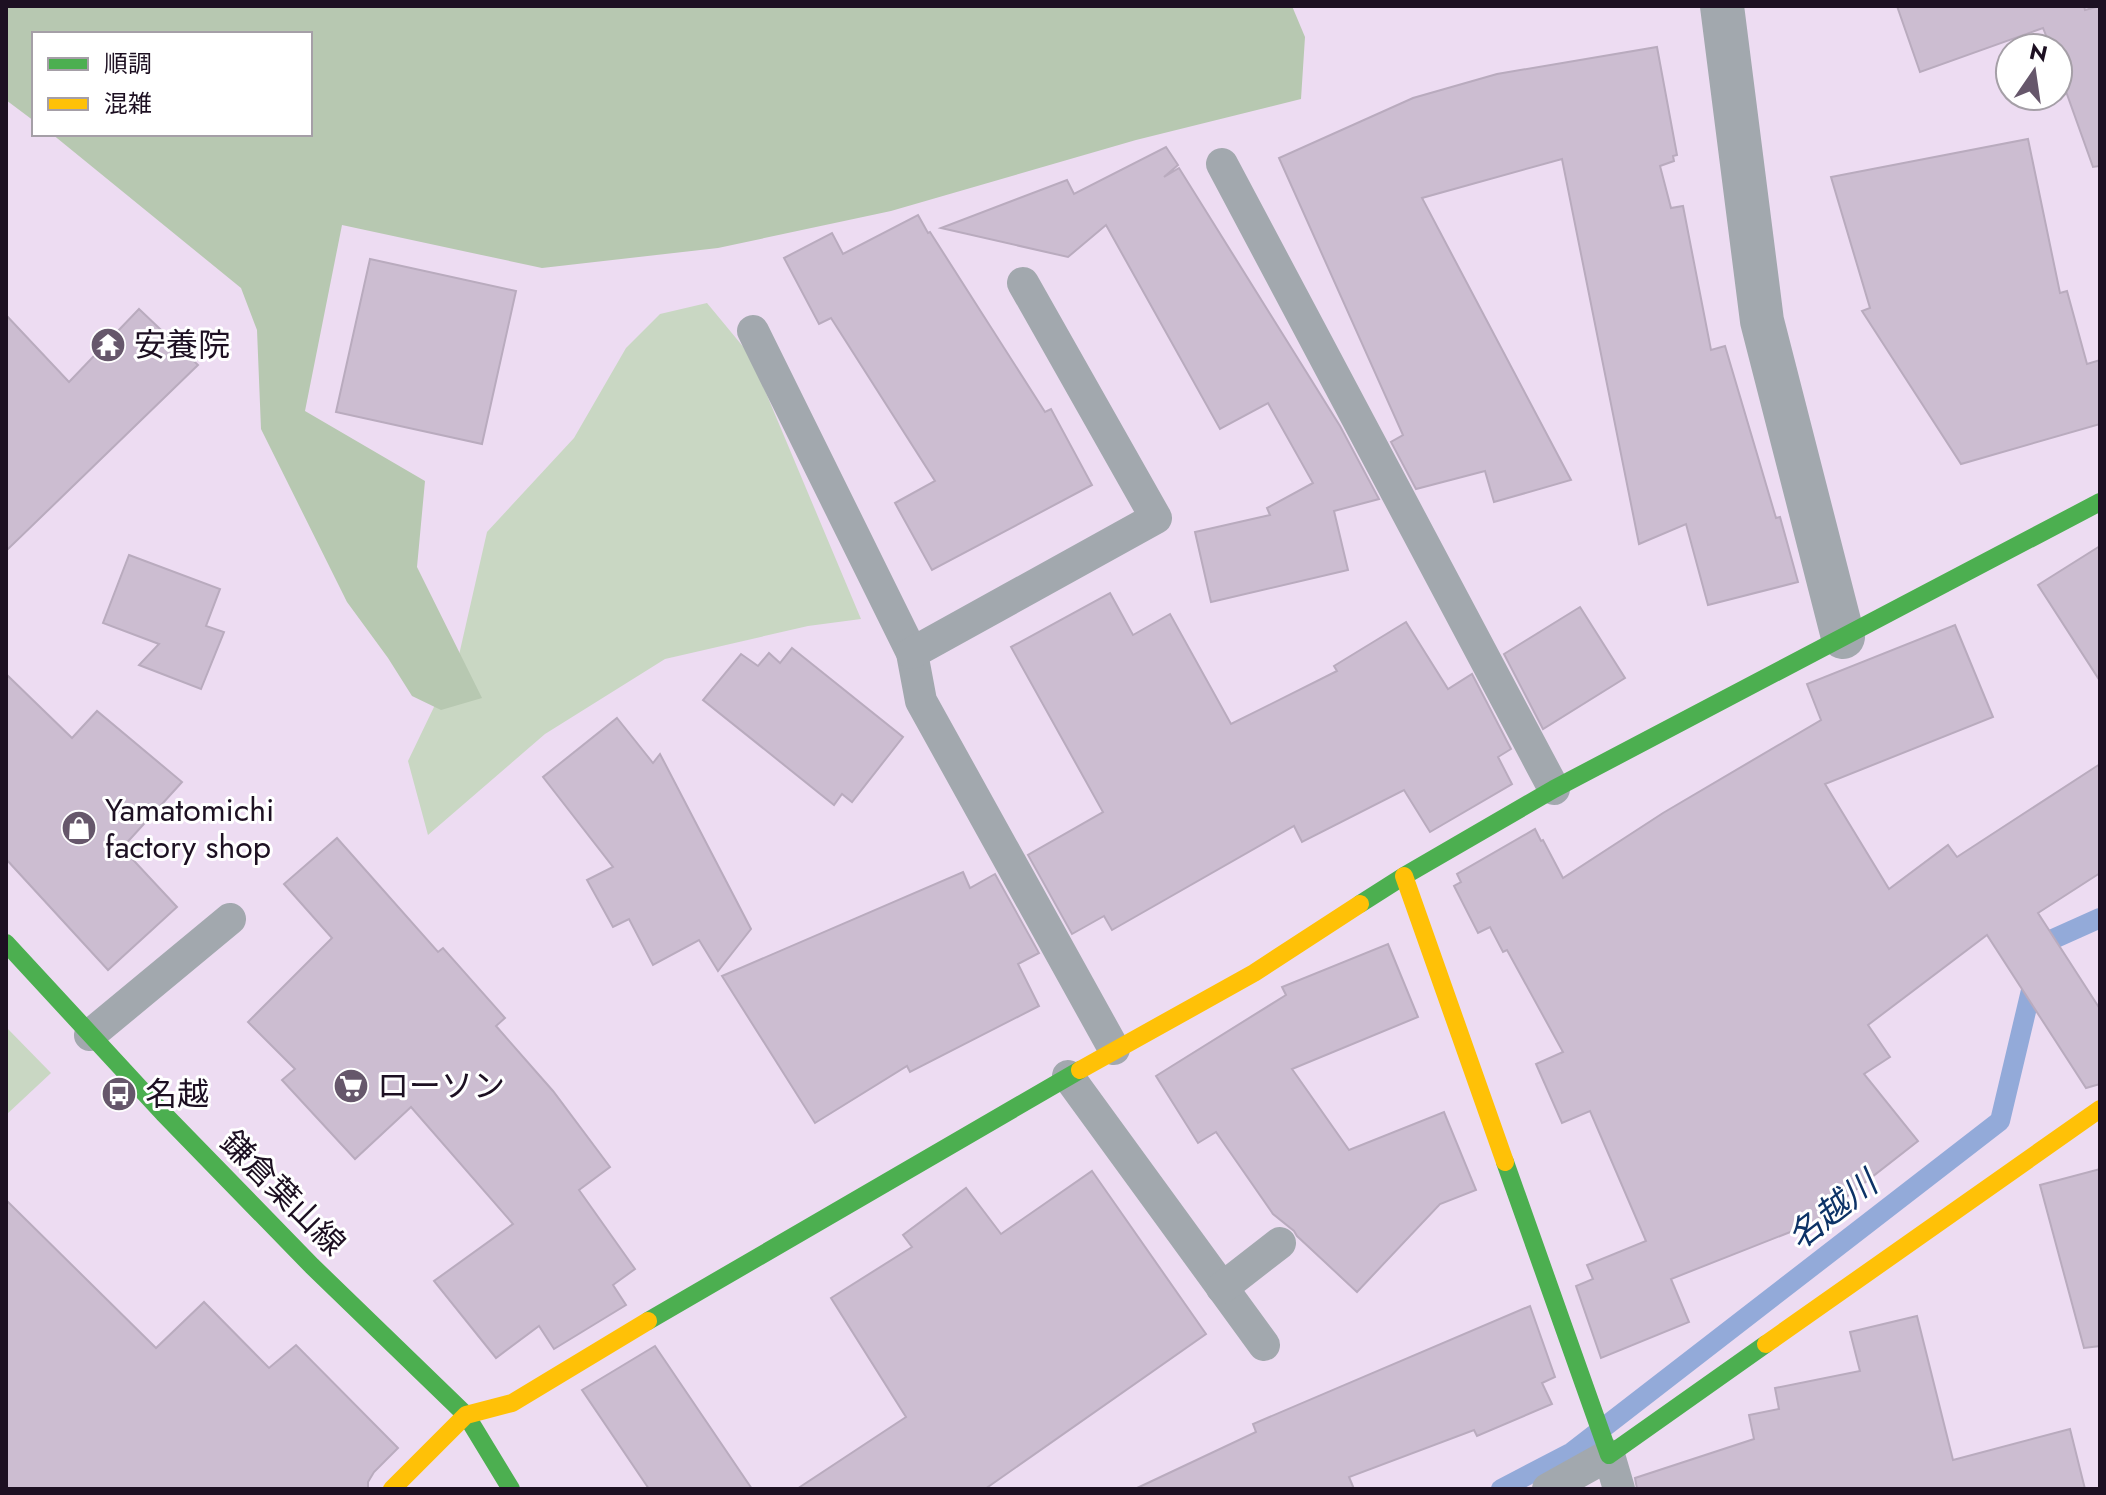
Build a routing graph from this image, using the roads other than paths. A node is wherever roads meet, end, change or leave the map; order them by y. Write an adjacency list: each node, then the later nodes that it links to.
1 (1722, 6): 6 (street)
2 (1222, 164): 8 (lane)
3 (1023, 283): 7 (lane)
4 (753, 331): 7 (lane)
5 (2100, 502): 6 (street)
6 (1843, 637): 8 (street)
7 (912, 653): 13 (lane)
8 (1554, 789): 9 (street)
9 (1404, 876): 13 (street); 20 (street)
10 (230, 919): 12 (lane)
11 (6, 943): 12 (street, 鎌倉葉山線)
12 (90, 1035): 19 (street, 鎌倉葉山線)
13 (1114, 1049): 14 (street)
14 (1068, 1076): 17 (lane); 19 (street)
15 (2100, 1109): 20 (street)
16 (1280, 1243): 17 (lane)
17 (1222, 1288): 18 (lane)
18 (1264, 1345)
19 (466, 1415): 21 (street); 22 (street, 鎌倉葉山線)
20 (1609, 1455): 23 (lane); 24 (lane)
21 (392, 1489)
22 (511, 1489)
23 (1548, 1489)
24 (1619, 1489)

